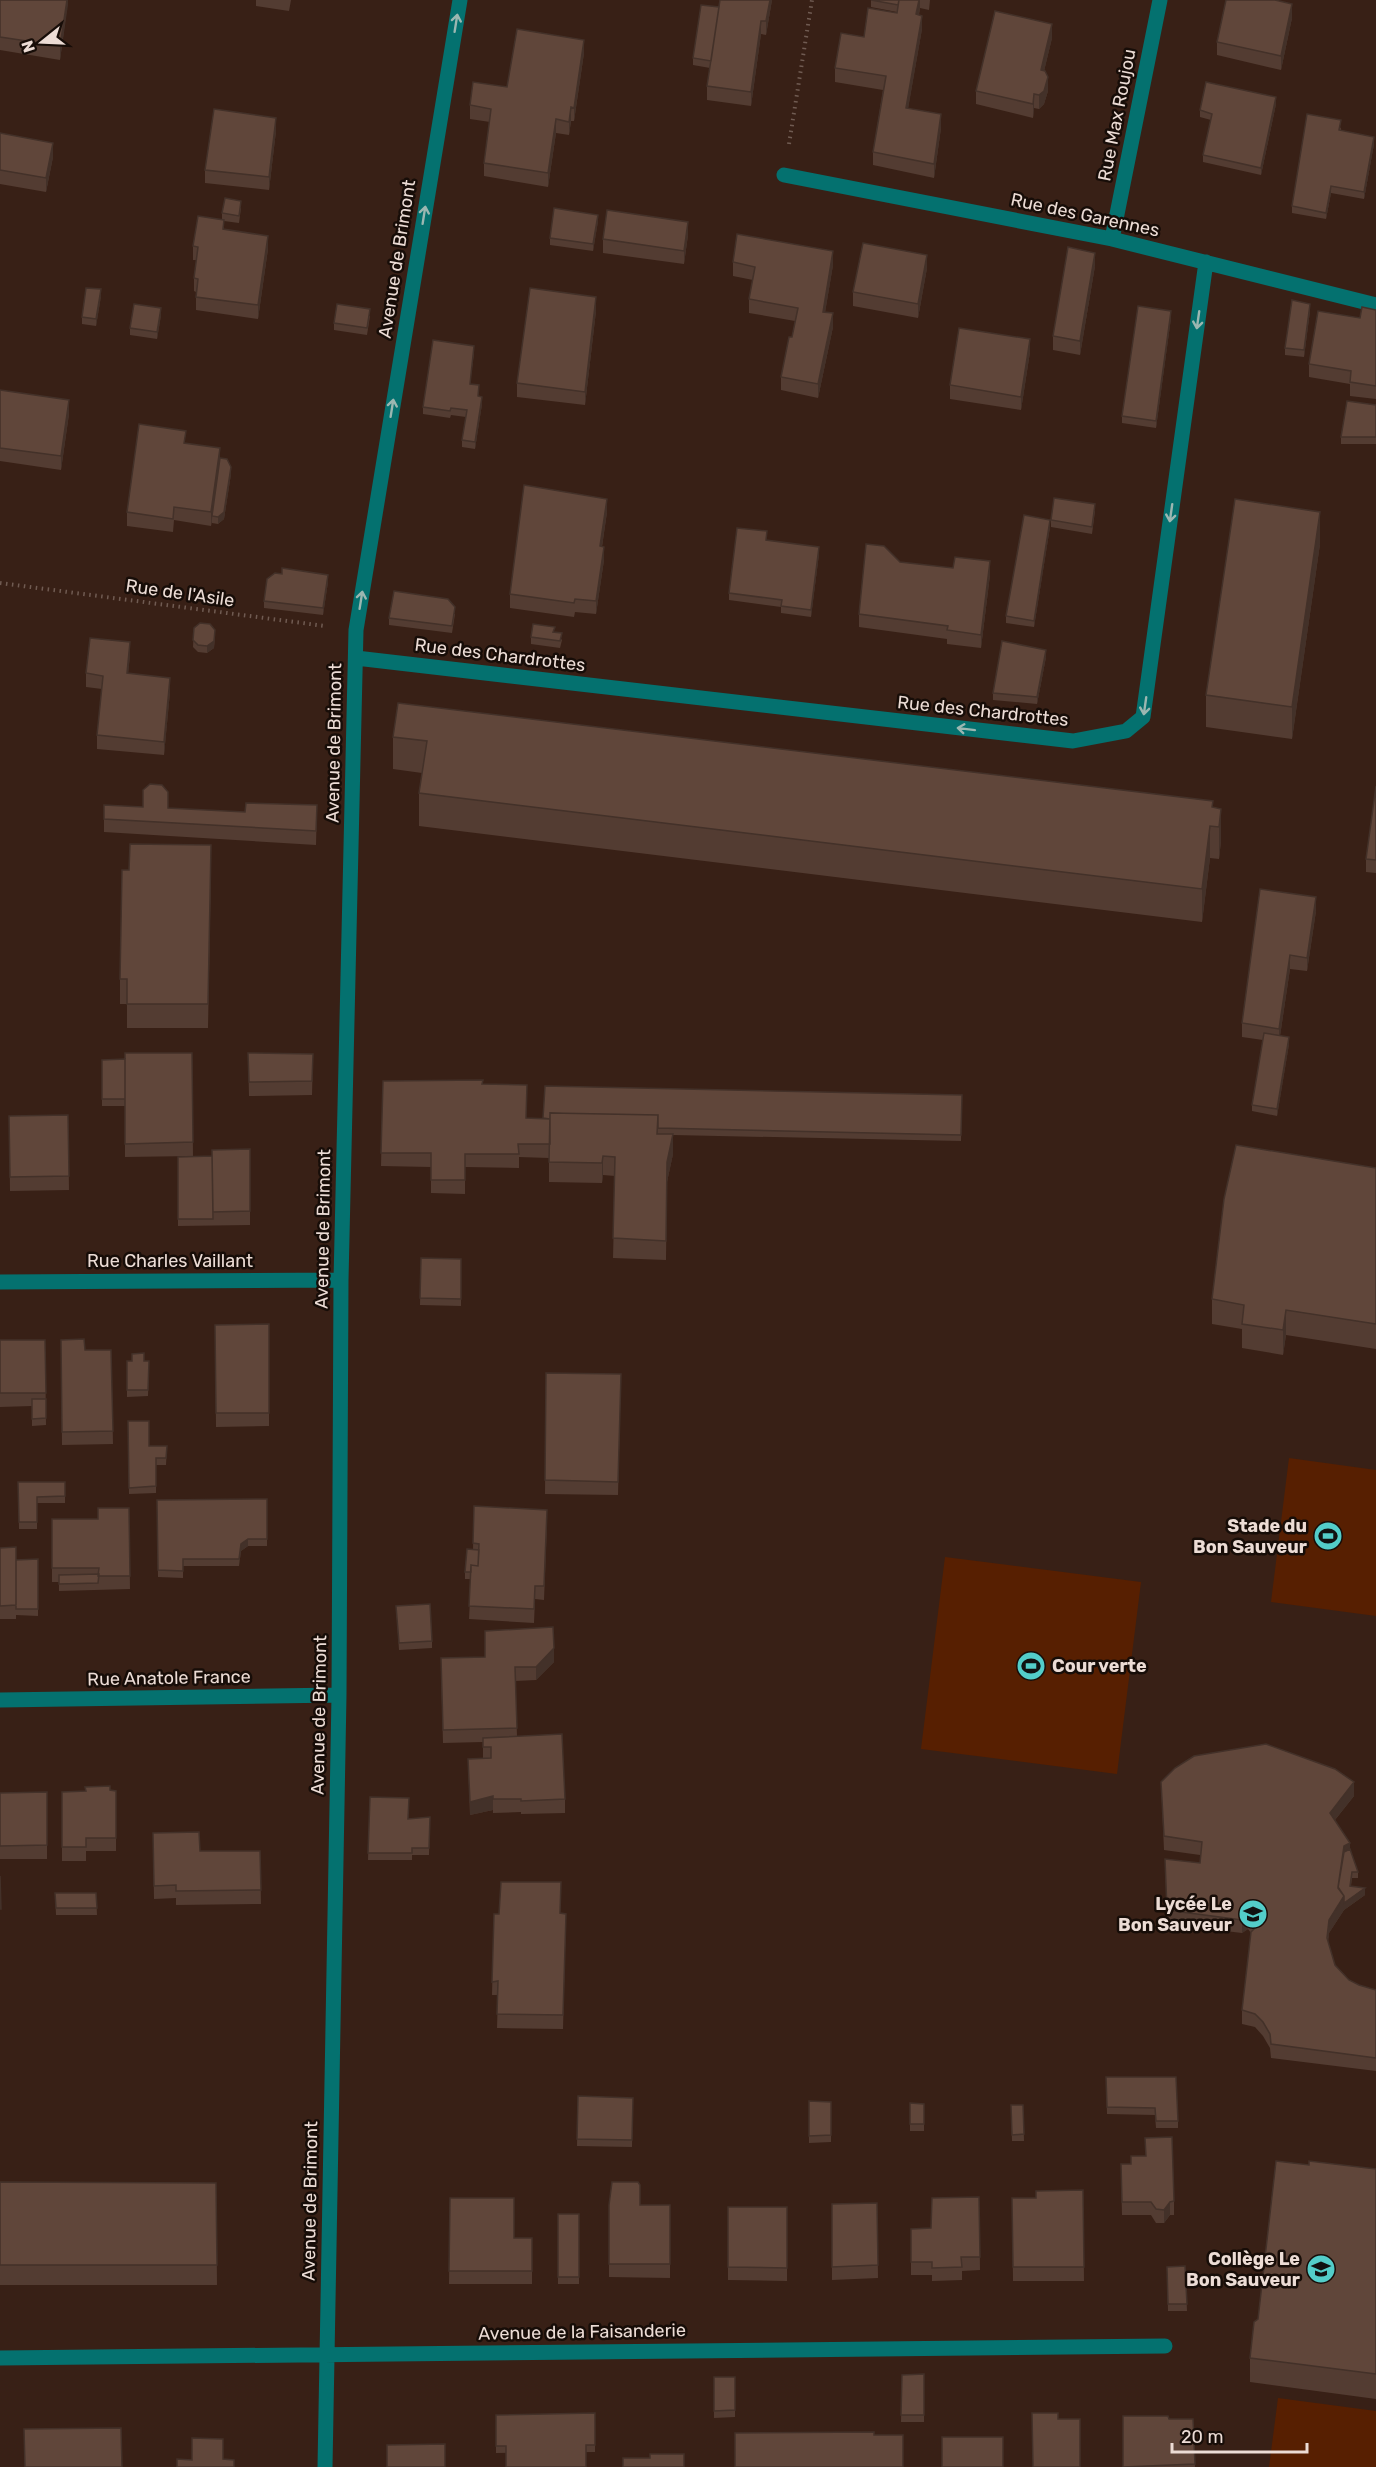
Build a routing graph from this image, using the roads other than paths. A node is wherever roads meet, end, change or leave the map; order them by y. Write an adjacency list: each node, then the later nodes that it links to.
1 (460, 0): 7 (street, Avenue de Brimont, one-way to 1)
2 (1160, 0): 4 (street, Rue Max Roujou)
3 (784, 175): 4 (street, Rue des Garennes)
4 (1112, 239): 5 (street, Rue des Garennes)
5 (1206, 262): 6 (street, Rue des Garennes); 7 (street, Rue des Chardrottes, one-way to 7)
6 (1376, 305)
7 (356, 658): 8 (street, Avenue de Brimont)
8 (341, 1280): 9 (street, Rue Charles Vaillant); 10 (street, Avenue de Brimont)
9 (0, 1282)
10 (339, 1695): 11 (street, Rue Anatole France); 13 (street, Avenue de Brimont)
11 (0, 1700)
12 (1165, 2346): 13 (street, Avenue de la Faisanderie)
13 (327, 2353): 14 (street, Avenue de la Faisanderie); 15 (street, Avenue de Brimont)
14 (0, 2358)
15 (325, 2467)

